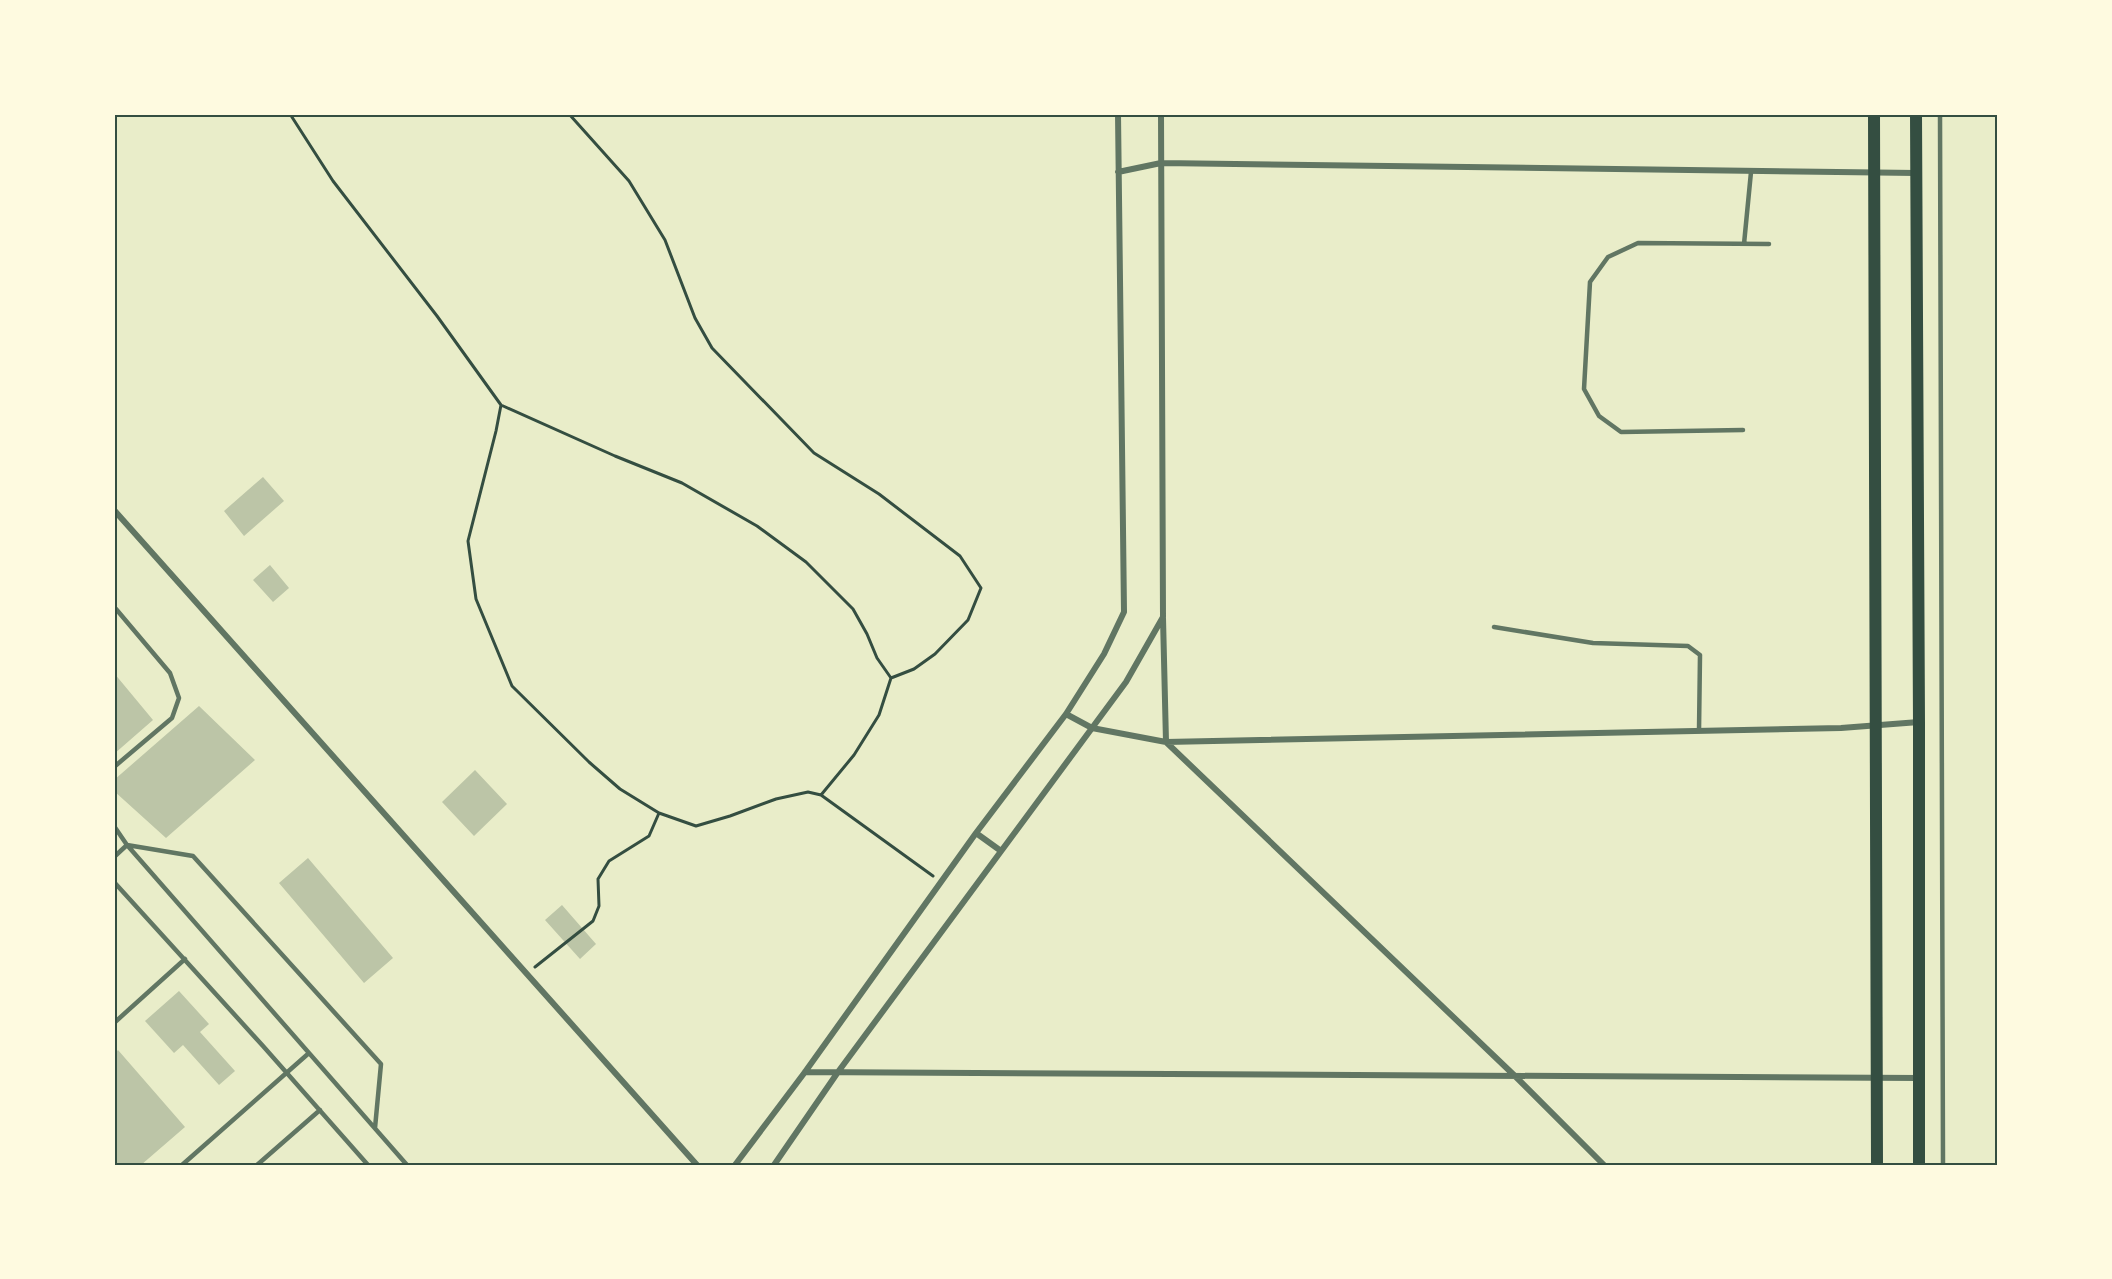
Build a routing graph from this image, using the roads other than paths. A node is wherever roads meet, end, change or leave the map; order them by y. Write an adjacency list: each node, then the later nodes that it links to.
1 (1118, 114): 7 (street)
2 (1161, 114): 6 (street)
3 (1874, 114): 9 (main road)
4 (1916, 114): 10 (main road)
5 (1940, 114): 56 (lane)
6 (1161, 163): 7 (street); 8 (street); 17 (street)
7 (1118, 172): 19 (street)
8 (1751, 172): 9 (street); 11 (lane)
9 (1875, 173): 10 (street); 21 (main road)
10 (1917, 173): 20 (main road)
11 (1744, 243): 12 (lane); 13 (lane)
12 (1769, 244)
13 (1743, 430)
14 (114, 510): 15 (street)
15 (117, 518): 50 (street)
16 (116, 609): 25 (lane)
17 (1163, 617): 22 (street); 24 (street)
18 (1494, 627): 23 (lane)
19 (1066, 714): 22 (street); 27 (street)
20 (1919, 722): 21 (street); 41 (main road)
21 (1874, 725): 23 (street); 40 (main road)
22 (1092, 728): 24 (street); 29 (street)
23 (1699, 731): 24 (street)
24 (1166, 742): 39 (street)
25 (114, 767)
26 (114, 826): 28 (lane)
27 (976, 833): 29 (street); 36 (street)
28 (127, 845): 30 (lane); 35 (lane); 43 (lane)
29 (1001, 851): 37 (street)
30 (114, 857)
31 (114, 882): 32 (lane)
32 (185, 959): 34 (lane); 38 (lane)
33 (114, 1014): 34 (lane)
34 (116, 1021)
35 (309, 1053): 38 (lane); 43 (lane)
36 (805, 1072): 37 (street); 51 (street)
37 (838, 1072): 39 (street); 52 (street)
38 (286, 1073): 42 (lane); 45 (lane)
39 (1516, 1077): 40 (street); 53 (street)
40 (1876, 1078): 41 (street); 54 (main road)
41 (1920, 1078): 55 (main road)
42 (320, 1110): 44 (lane); 48 (lane)
43 (375, 1129): 49 (lane)
44 (264, 1159): 46 (lane); 47 (lane)
45 (182, 1165)
46 (257, 1165)
47 (270, 1165)
48 (368, 1165)
49 (407, 1165)
50 (697, 1165)
51 (735, 1165)
52 (774, 1165)
53 (1604, 1165)
54 (1877, 1165)
55 (1919, 1165)
56 (1943, 1165)

